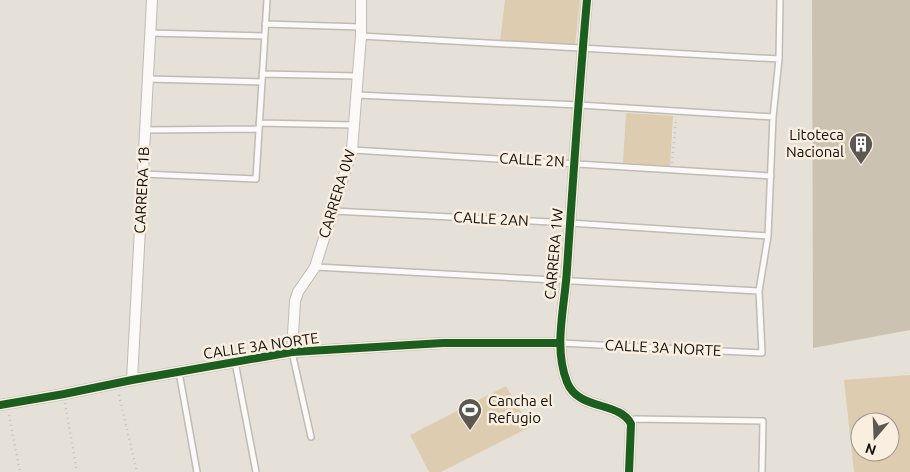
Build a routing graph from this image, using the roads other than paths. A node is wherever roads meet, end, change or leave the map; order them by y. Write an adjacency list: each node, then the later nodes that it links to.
1 (152, 0): 8 (street, CARRERA 1B)
2 (266, 0): 6 (lane)
3 (361, 0): 7 (street, CARRERA 0W)
4 (588, 0): 10 (street, CARRERA 1W)
5 (780, 0): 11 (lane)
6 (265, 24): 7 (lane); 9 (lane)
7 (361, 31): 10 (lane); 13 (street, CARRERA 0W)
8 (150, 33): 9 (lane); 14 (street, CARRERA 1B)
9 (264, 36): 12 (lane)
10 (583, 49): 11 (lane); 17 (street, CARRERA 1W)
11 (779, 60): 18 (lane)
12 (262, 74): 13 (lane); 15 (lane)
13 (358, 76): 16 (street, CARRERA 0W)
14 (148, 79): 15 (lane); 22 (street, CARRERA 1B)
15 (262, 82): 19 (lane)
16 (356, 95): 17 (lane); 20 (street, CARRERA 0W)
17 (579, 105): 18 (lane); 24 (street, CARRERA 1W)
18 (773, 117): 26 (lane)
19 (259, 122): 20 (lane); 21 (lane)
20 (354, 125): 23 (street, CARRERA 0W)
21 (259, 129): 22 (lane); 25 (lane)
22 (145, 130): 25 (street, CARRERA 1B)
23 (352, 150): 24 (lane, CALLE 2N); 27 (street, CARRERA 0W)
24 (575, 163): 26 (lane, CALLE 2N); 28 (street, CARRERA 1W)
25 (143, 174): 37 (street, CARRERA 1B)
26 (771, 176): 29 (lane)
27 (333, 211): 28 (lane, CALLE 2AN); 30 (street, CARRERA 0W)
28 (570, 223): 29 (lane, CALLE 2AN); 31 (street, CARRERA 1W)
29 (768, 236): 32 (lane)
30 (315, 267): 31 (lane); 34 (street, CARRERA 0W)
31 (566, 280): 32 (lane); 33 (street, CARRERA 1W)
32 (759, 291): 33 (lane, CALLE 3A NORTE)
33 (560, 342): 34 (street, CALLE 3A NORTE); 39 (street, CARRERA 1W)
34 (292, 352): 35 (street, CALLE 3A NORTE); 40 (lane)
35 (235, 362): 36 (street, CALLE 3A NORTE); 42 (lane)
36 (179, 372): 37 (street, CALLE 3A NORTE); 41 (lane)
37 (132, 380): 38 (street, CALLE 3A NORTE)
38 (4, 405)
39 (631, 424): 43 (street); 44 (lane)
40 (311, 437)
41 (197, 472)
42 (256, 472)
43 (629, 472)
44 (762, 472)

